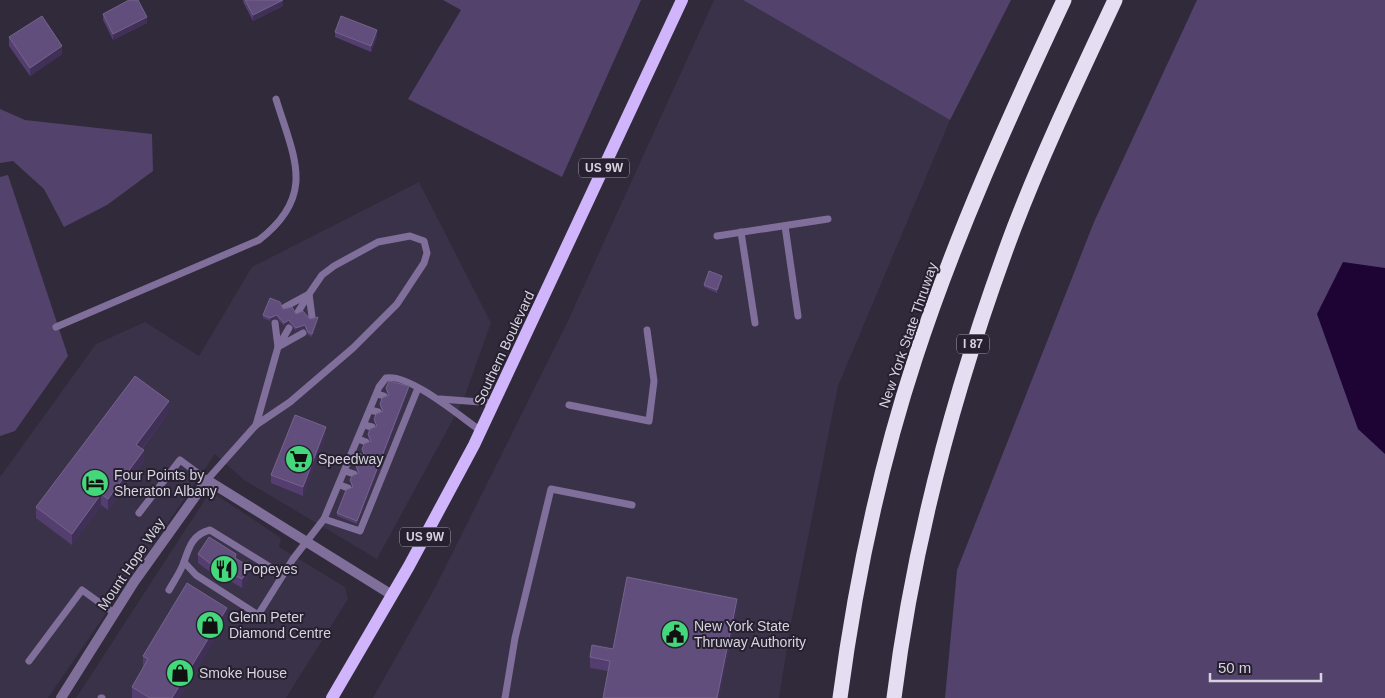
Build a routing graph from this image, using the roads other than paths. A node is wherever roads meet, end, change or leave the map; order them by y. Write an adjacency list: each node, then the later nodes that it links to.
1 (682, 0): 23 (main road, Southern Boulevard / US 9W)
2 (1064, 0): 53 (highway, New York State Thruway)
3 (1113, 4): 54 (highway, I 87)
4 (276, 99): 16 (lane)
5 (828, 219): 6 (lane)
6 (785, 226): 7 (lane); 12 (lane)
7 (741, 232): 8 (lane); 15 (lane)
8 (717, 236)
9 (309, 294): 10 (lane); 11 (lane); 13 (lane); 25 (lane)
10 (285, 307)
11 (298, 312)
12 (798, 316)
13 (312, 317)
14 (275, 323): 20 (lane)
15 (755, 323)
16 (56, 327)
17 (288, 328): 20 (lane)
18 (647, 330): 24 (lane)
19 (303, 333): 20 (lane)
20 (278, 347): 25 (lane)
21 (418, 388): 22 (lane); 26 (lane); 42 (lane)
22 (440, 399): 23 (lane); 28 (lane)
23 (494, 403): 28 (main road, Southern Boulevard / US 9W)
24 (569, 405)
25 (256, 425): 35 (lane)
26 (364, 425): 27 (lane); 29 (lane)
27 (372, 427)
28 (481, 431): 47 (main road, Southern Boulevard / US 9W)
29 (358, 439): 30 (lane); 31 (lane)
30 (366, 442)
31 (352, 454): 32 (lane); 33 (lane)
32 (360, 458)
33 (346, 471): 34 (lane); 36 (lane)
34 (354, 474)
35 (207, 480): 41 (lane); 43 (street); 48 (street, Mount Hope Way)
36 (340, 485): 37 (lane); 38 (lane)
37 (348, 488)
38 (334, 500): 39 (lane); 42 (lane)
39 (342, 503)
40 (632, 505): 52 (lane)
41 (139, 513)
42 (324, 519): 43 (lane)
43 (306, 542): 45 (lane); 47 (street)
44 (184, 562): 45 (lane); 45 (lane); 46 (lane)
45 (284, 575)
46 (169, 590)
47 (392, 595): 51 (main road, Southern Boulevard / US 9W)
48 (114, 613): 49 (lane); 50 (street, Mount Hope Way)
49 (30, 661)
50 (61, 698)
51 (332, 698)
52 (505, 698)
53 (840, 698)
54 (894, 698)

